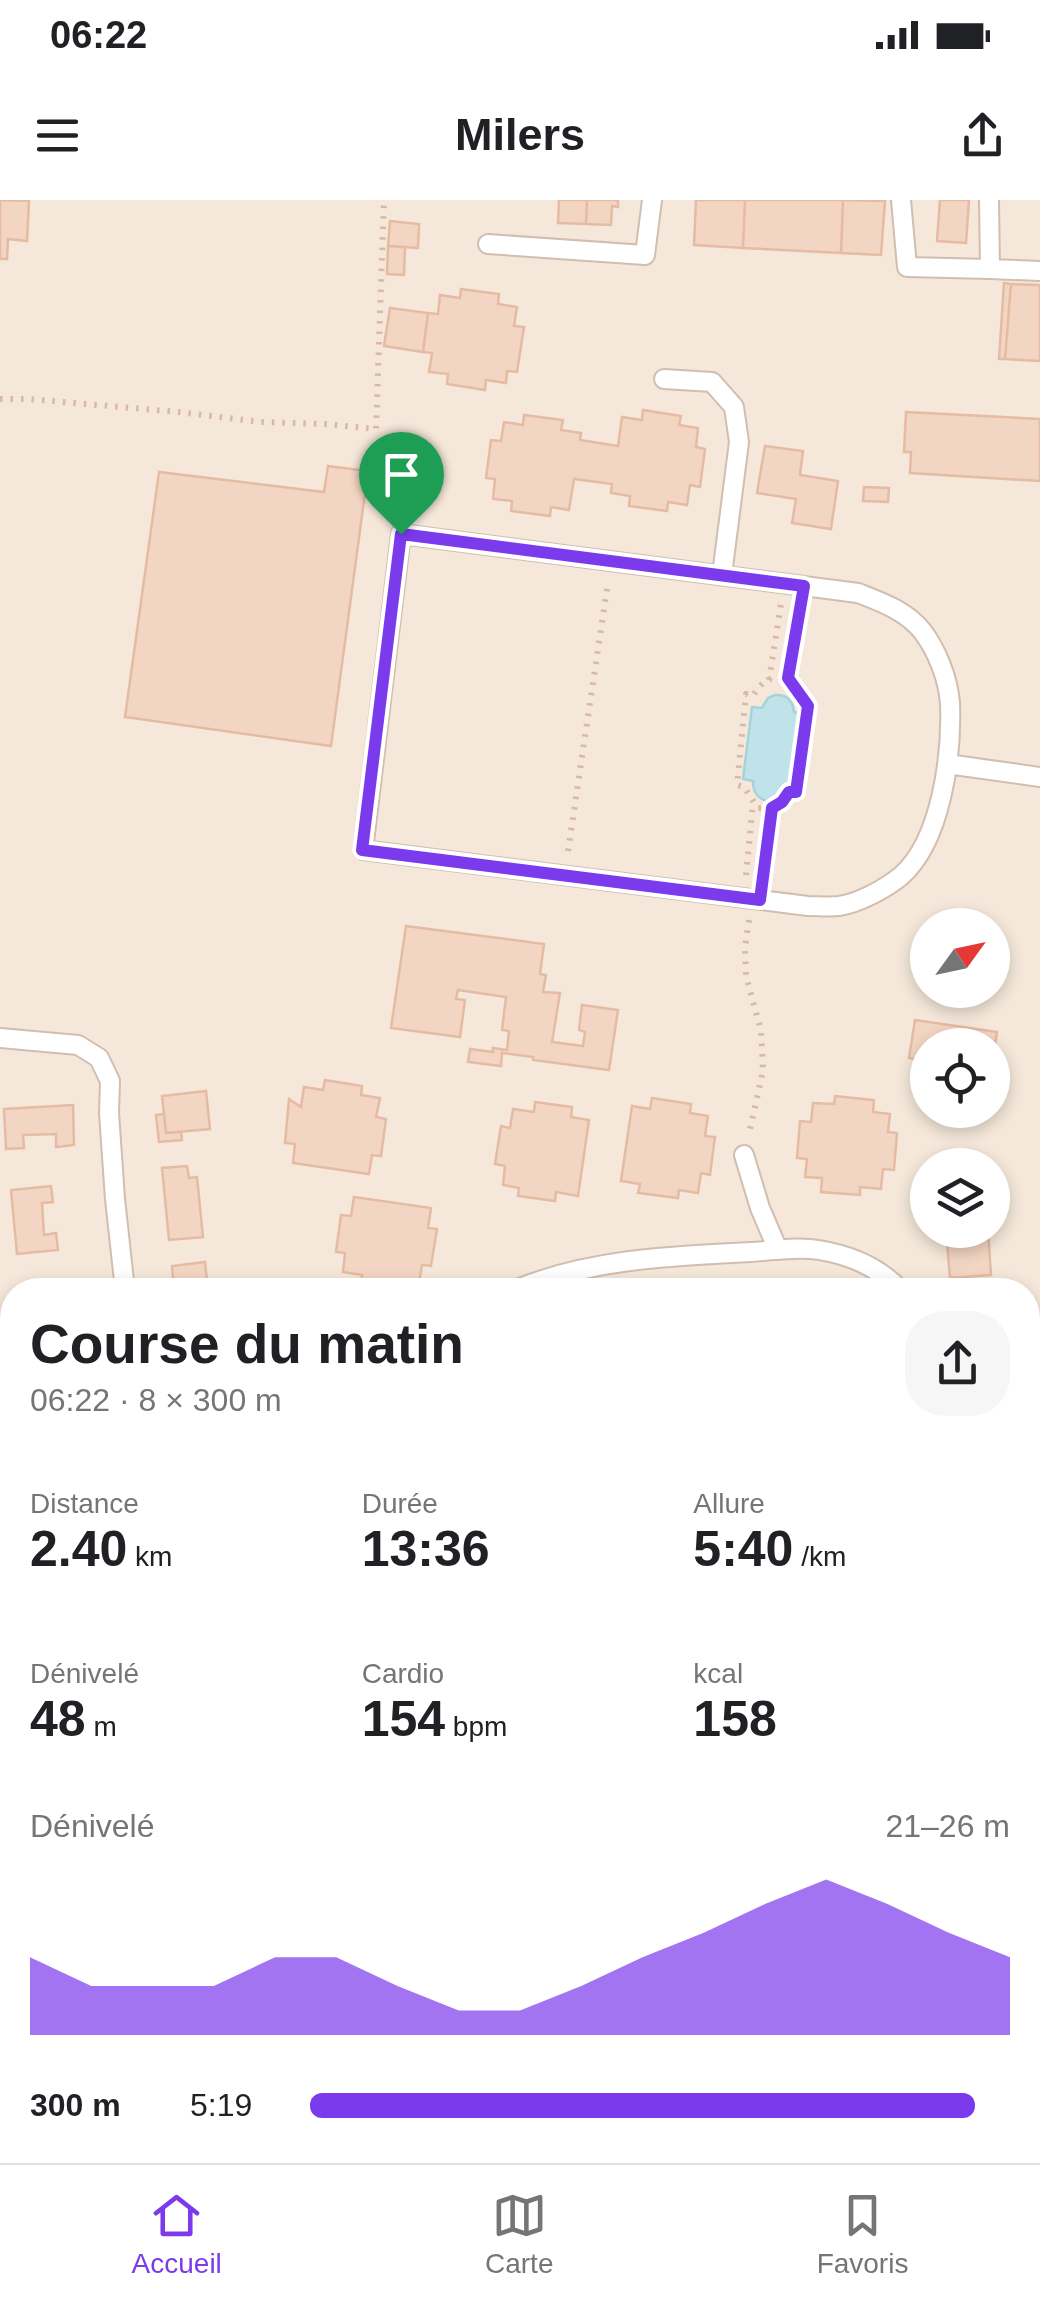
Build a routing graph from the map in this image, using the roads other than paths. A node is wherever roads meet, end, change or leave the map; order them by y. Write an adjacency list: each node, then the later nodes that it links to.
1 (652, 200): 4 (lane)
2 (901, 200): 5 (lane)
3 (990, 200): 5 (lane)
4 (488, 244)
5 (990, 269): 6 (lane)
6 (1040, 271)
7 (664, 378): 8 (lane)
8 (722, 575): 9 (lane); 9 (lane)
9 (947, 764): 10 (lane)
10 (1040, 778)
11 (0, 1038): 14 (lane)
12 (744, 1154): 13 (lane)
13 (778, 1250): 15 (lane); 16 (lane)
14 (124, 1278)
15 (556, 1278)
16 (888, 1278)

